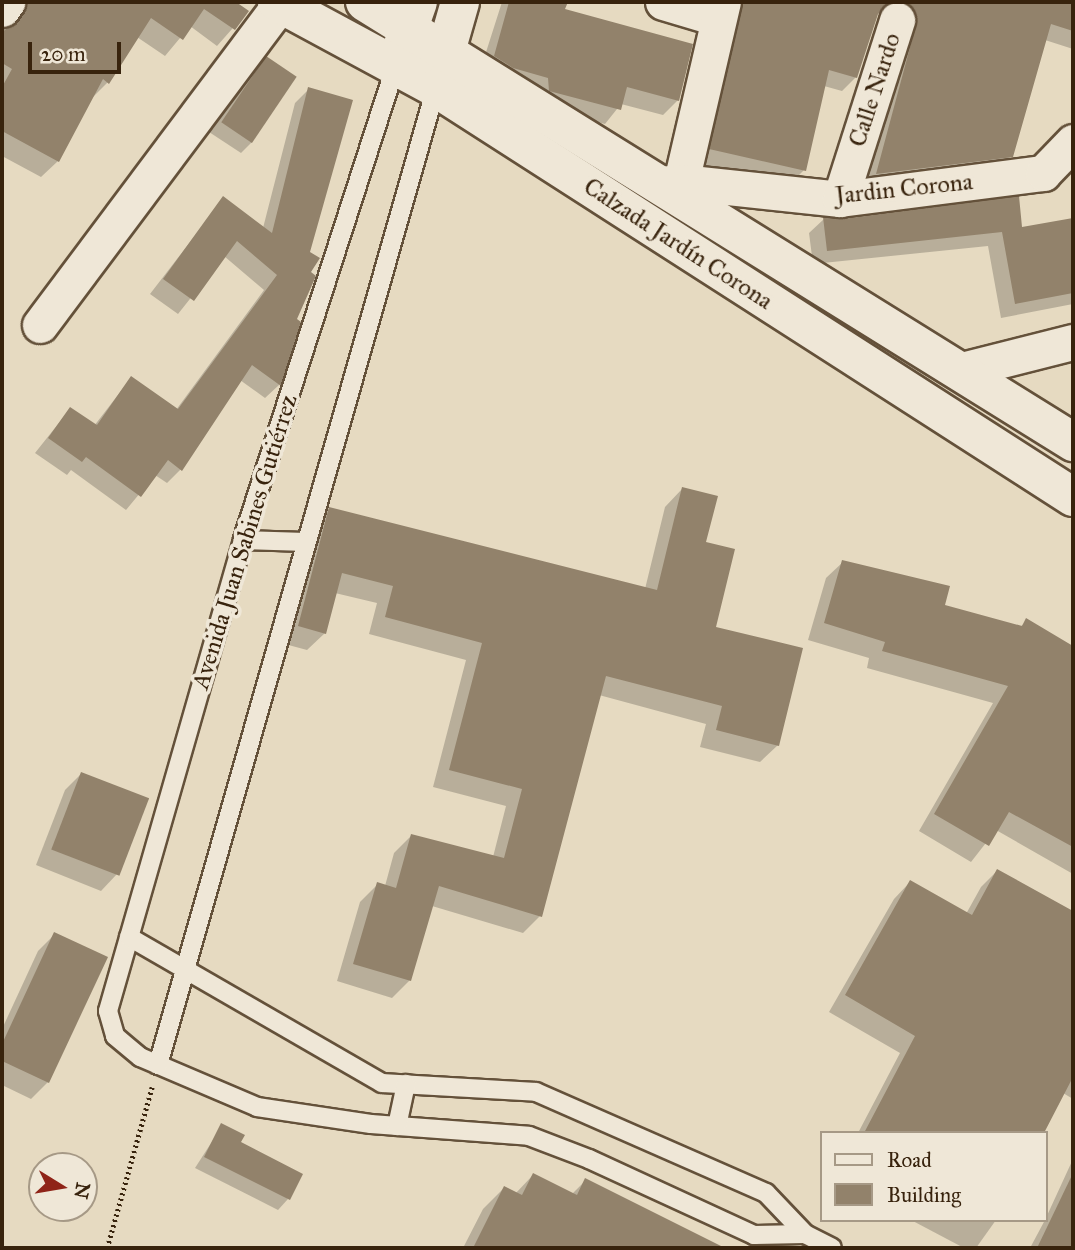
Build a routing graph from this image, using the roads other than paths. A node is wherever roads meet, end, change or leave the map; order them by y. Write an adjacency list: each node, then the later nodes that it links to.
1 (7, 2): 6 (street)
2 (365, 2): 8 (main road, Calzada Jardín Corona)
3 (460, 2): 10 (main road)
4 (663, 2): 7 (street)
5 (278, 3): 11 (main road, Calzada Jardín Corona); 16 (street)
6 (2, 9)
7 (720, 10): 14 (street)
8 (414, 14): 10 (main road, Calzada Jardín Corona); 11 (main road, Avenida Juan Sabines Gutiérrez)
9 (897, 20): 15 (street, Calle Nardo)
10 (446, 50): 12 (main road); 14 (main road, Calzada Jardín Corona)
11 (395, 68): 12 (main road, Calzada Jardín Corona); 21 (lane, Avenida Juan Sabines Gutiérrez)
12 (436, 88): 20 (main road, Calzada Jardín Corona); 22 (lane)
13 (1073, 142): 15 (street, Jardin Corona)
14 (670, 183): 15 (street, Jardin Corona); 18 (main road, Calzada Jardín Corona)
15 (840, 199)
16 (40, 325)
17 (1073, 342): 18 (street)
18 (962, 370): 19 (main road, Calzada Jardín Corona)
19 (1073, 442)
20 (1073, 497)
21 (243, 540): 22 (lane); 23 (lane, Avenida Juan Sabines Gutiérrez)
22 (305, 542): 24 (lane)
23 (129, 937): 24 (lane); 25 (lane, Avenida Juan Sabines Gutiérrez)
24 (185, 968): 25 (lane); 26 (lane)
25 (158, 1065): 27 (lane, Avenida Juan Sabines Gutiérrez)
26 (406, 1084): 27 (lane); 28 (lane)
27 (397, 1126): 28 (lane, Avenida Juan Sabines Gutiérrez)
28 (805, 1234): 29 (lane)
29 (832, 1248)

